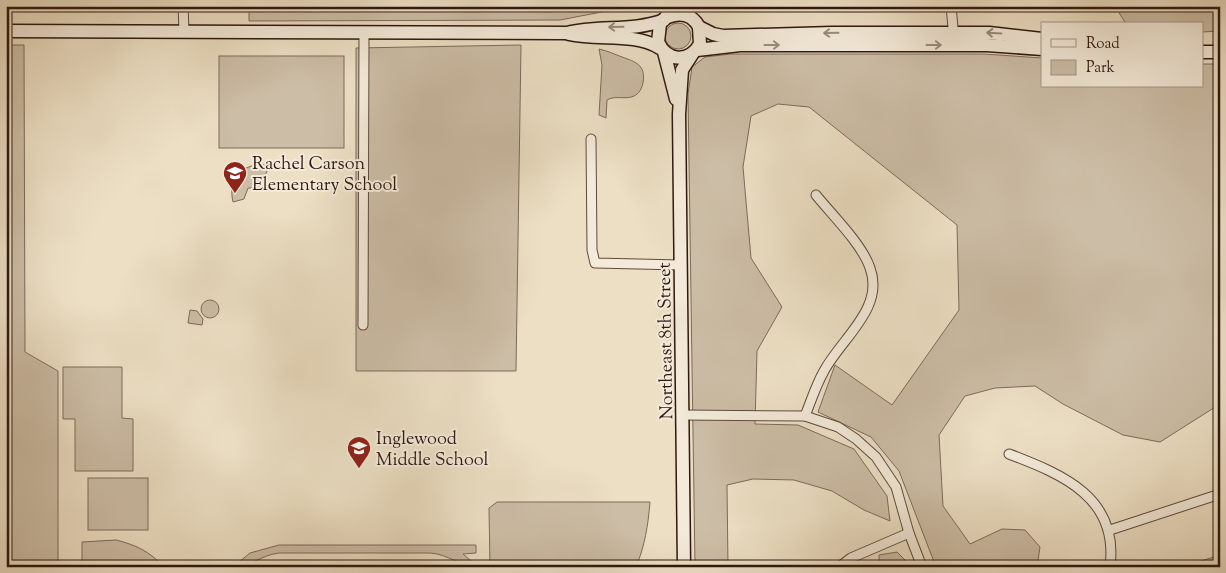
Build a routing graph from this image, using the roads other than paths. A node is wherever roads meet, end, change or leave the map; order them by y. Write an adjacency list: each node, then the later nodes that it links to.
1 (183, 6): 7 (street)
2 (692, 6): 5 (street)
3 (951, 6): 10 (street)
4 (669, 14): 5 (street); 9 (street, one-way to 9); 14 (street)
5 (697, 23): 10 (street, one-way to 5); 15 (street)
6 (6, 31): 7 (street)
7 (184, 31): 8 (street)
8 (364, 33): 9 (street); 22 (street)
9 (566, 33): 14 (street)
10 (954, 39): 12 (street); 15 (street, one-way to 10)
11 (1041, 39): 12 (street)
12 (1018, 41): 13 (street)
13 (1041, 49)
14 (662, 50): 15 (street); 18 (street, Northeast 8th Street)
15 (695, 51): 18 (street, Northeast 8th Street)
16 (1204, 52): 17 (street)
17 (1220, 52)
18 (679, 114): 21 (street, Northeast 8th Street)
19 (591, 139): 21 (street)
20 (816, 195): 24 (street)
21 (681, 265): 23 (street, Northeast 8th Street)
22 (363, 325)
23 (684, 415): 24 (street); 29 (street, Northeast 8th Street)
24 (805, 416): 28 (street)
25 (1009, 454): 27 (street)
26 (1220, 494): 27 (street)
27 (1110, 530): 32 (street)
28 (909, 533): 30 (street); 31 (street)
29 (684, 567)
30 (839, 567)
31 (922, 567)
32 (1110, 567)

